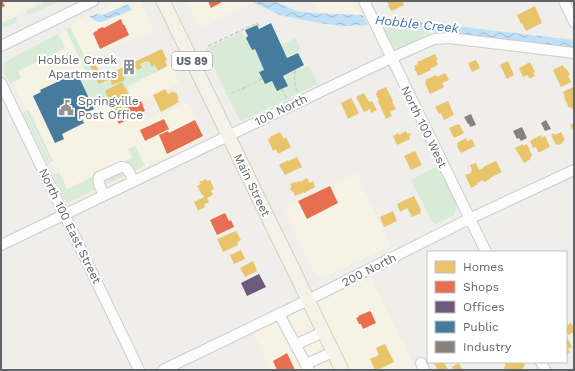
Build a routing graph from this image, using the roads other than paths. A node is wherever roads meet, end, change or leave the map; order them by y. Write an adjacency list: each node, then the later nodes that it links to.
1 (93, 1): 6 (street)
2 (163, 1): 10 (main road, Main Street / US 89)
3 (364, 1): 8 (street, North 100 West)
4 (564, 1): 5 (street)
5 (574, 22)
6 (1, 46)
7 (574, 53): 8 (street, 100 North)
8 (391, 58): 10 (street, 100 North); 15 (street, North 100 West)
9 (1, 83): 14 (street, North 100 East Street)
10 (228, 136): 12 (street, 100 North); 18 (main road, Main Street / US 89)
11 (574, 170): 15 (street, 200 North)
12 (133, 181): 13 (street, 100 North); 13 (street)
13 (104, 195): 14 (street, 100 North)
14 (64, 214): 16 (street, 100 North); 25 (street, North 100 East Street)
15 (470, 219): 17 (street, North 100 West); 18 (street, 200 North)
16 (1, 245)
17 (486, 251)
18 (308, 300): 19 (street, 200 North); 20 (main road, Main Street / US 89)
19 (278, 314): 21 (street); 26 (street, 200 North)
20 (323, 332): 21 (street); 22 (main road, Main Street / US 89)
21 (295, 345): 23 (street)
22 (333, 352): 23 (street); 24 (main road, Main Street / US 89)
23 (307, 367)
24 (339, 369)
25 (139, 370)
26 (163, 370)

